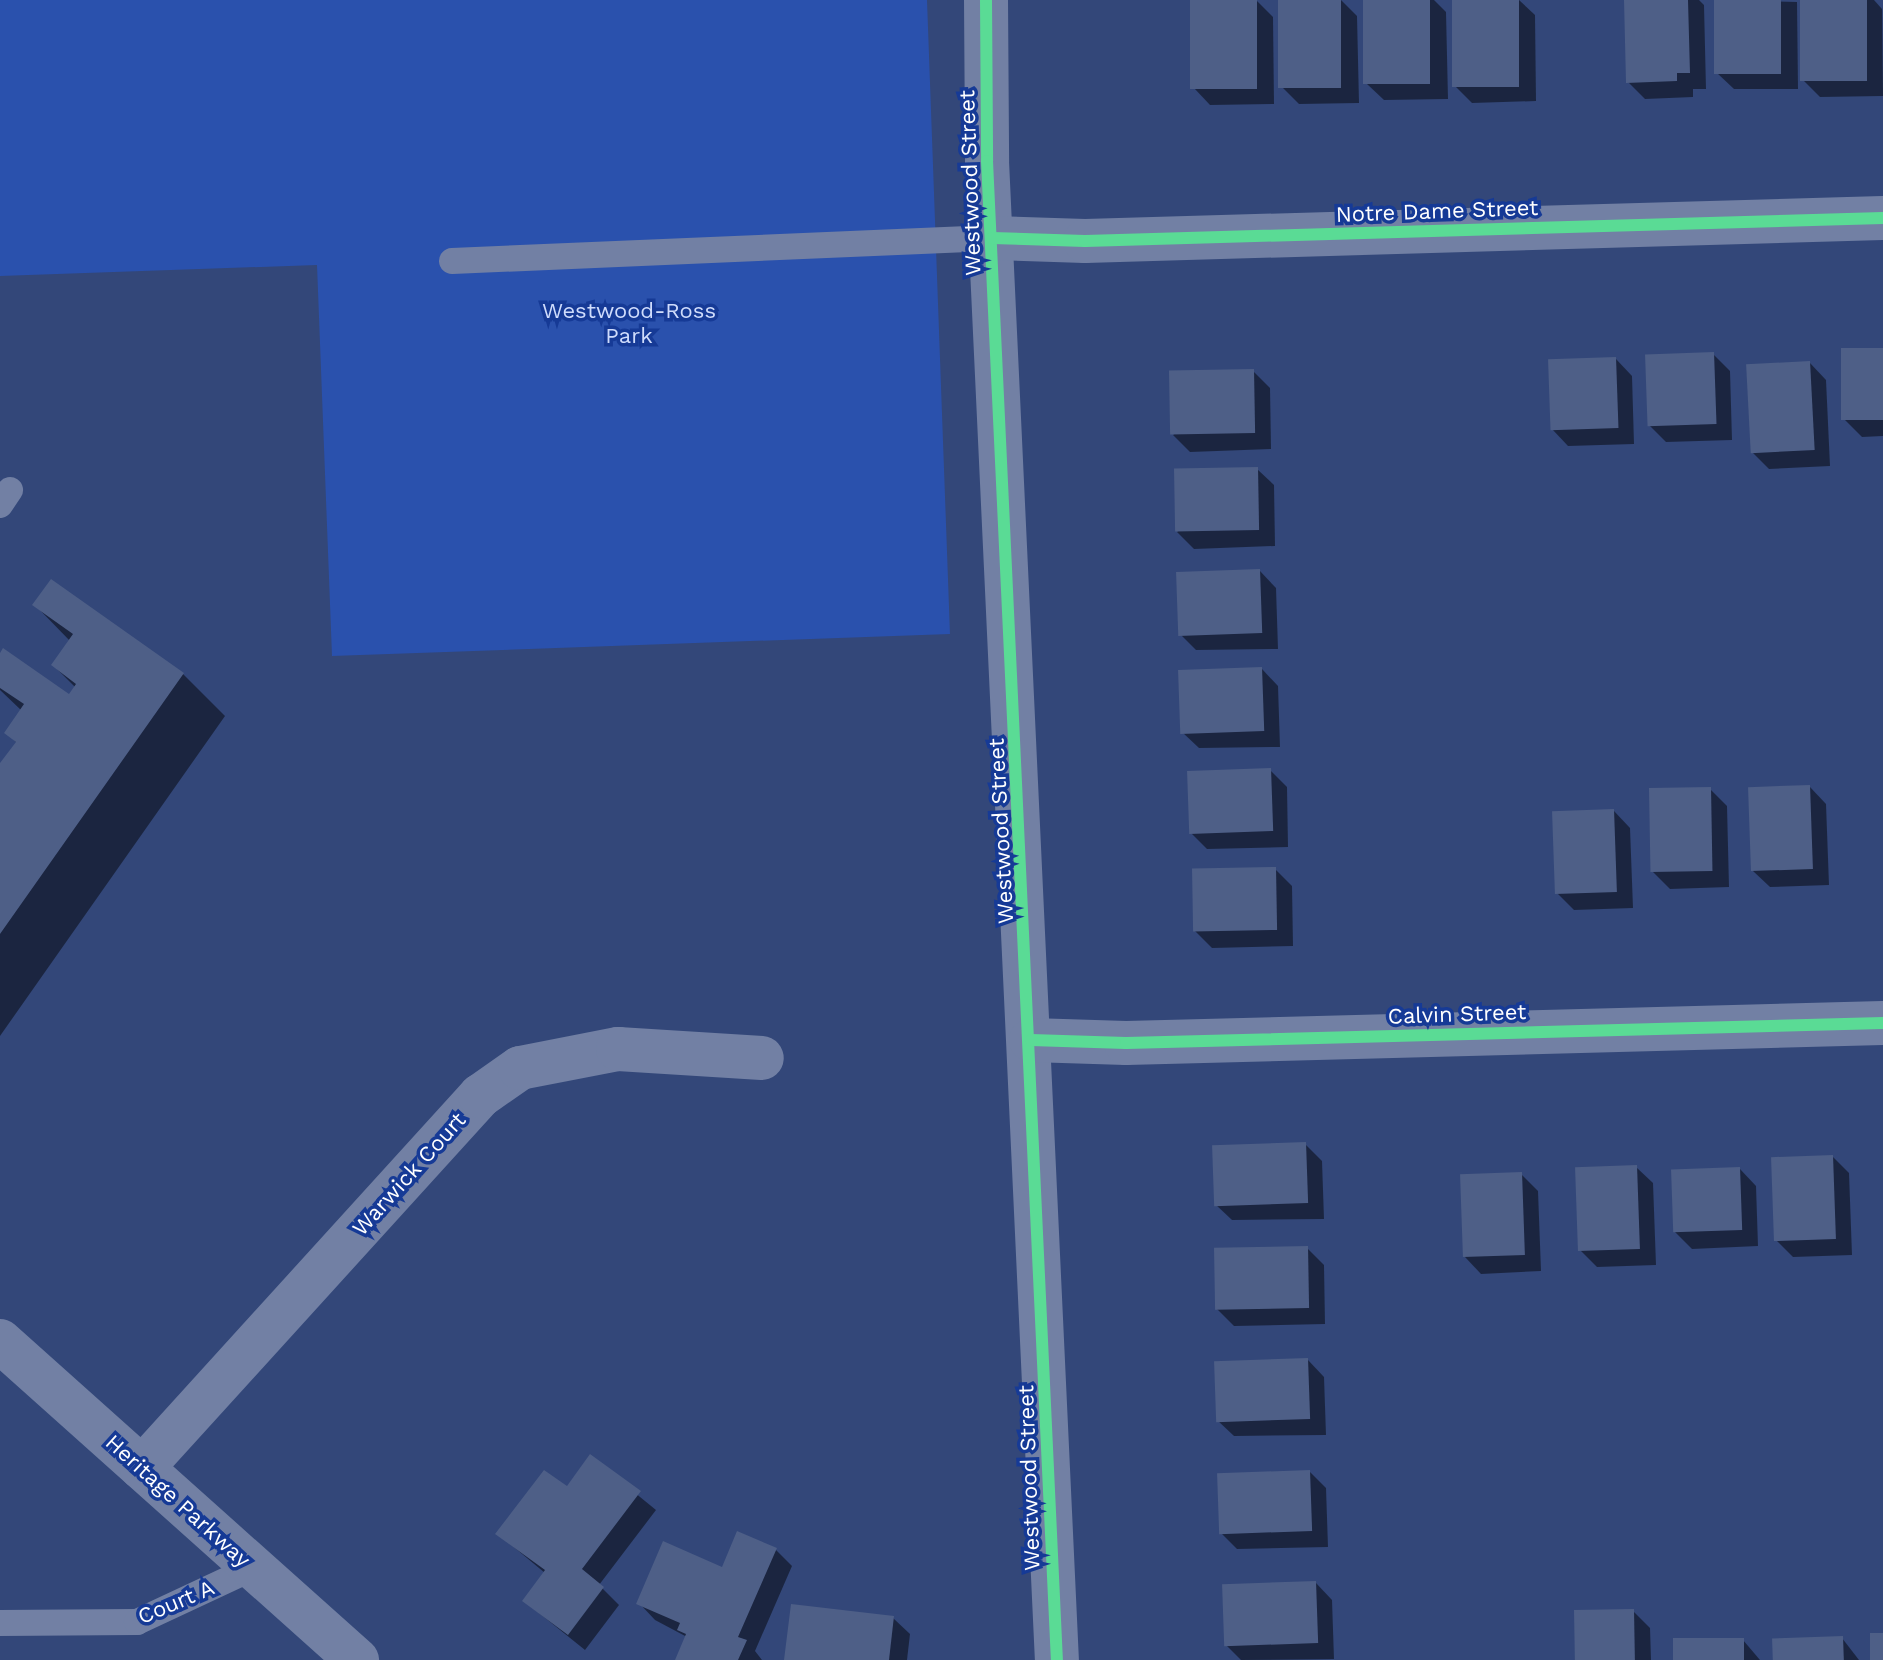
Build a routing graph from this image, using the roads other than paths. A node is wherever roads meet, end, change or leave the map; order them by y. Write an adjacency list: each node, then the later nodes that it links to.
1 (986, 0): 3 (street, Westwood Street)
2 (1883, 218): 3 (street, Notre Dame Street)
3 (992, 238): 4 (lane); 6 (street, Westwood Street)
4 (452, 261)
5 (1883, 1023): 6 (street, Calvin Street)
6 (1031, 1040): 13 (street, Westwood Street)
7 (762, 1058): 9 (street, Warwick Court)
8 (0, 1341): 9 (street, Heritage Parkway)
9 (142, 1468): 10 (street, Heritage Parkway)
10 (253, 1568): 11 (lane, Court A); 12 (street, Heritage Parkway)
11 (0, 1623)
12 (357, 1660)
13 (1057, 1660)

